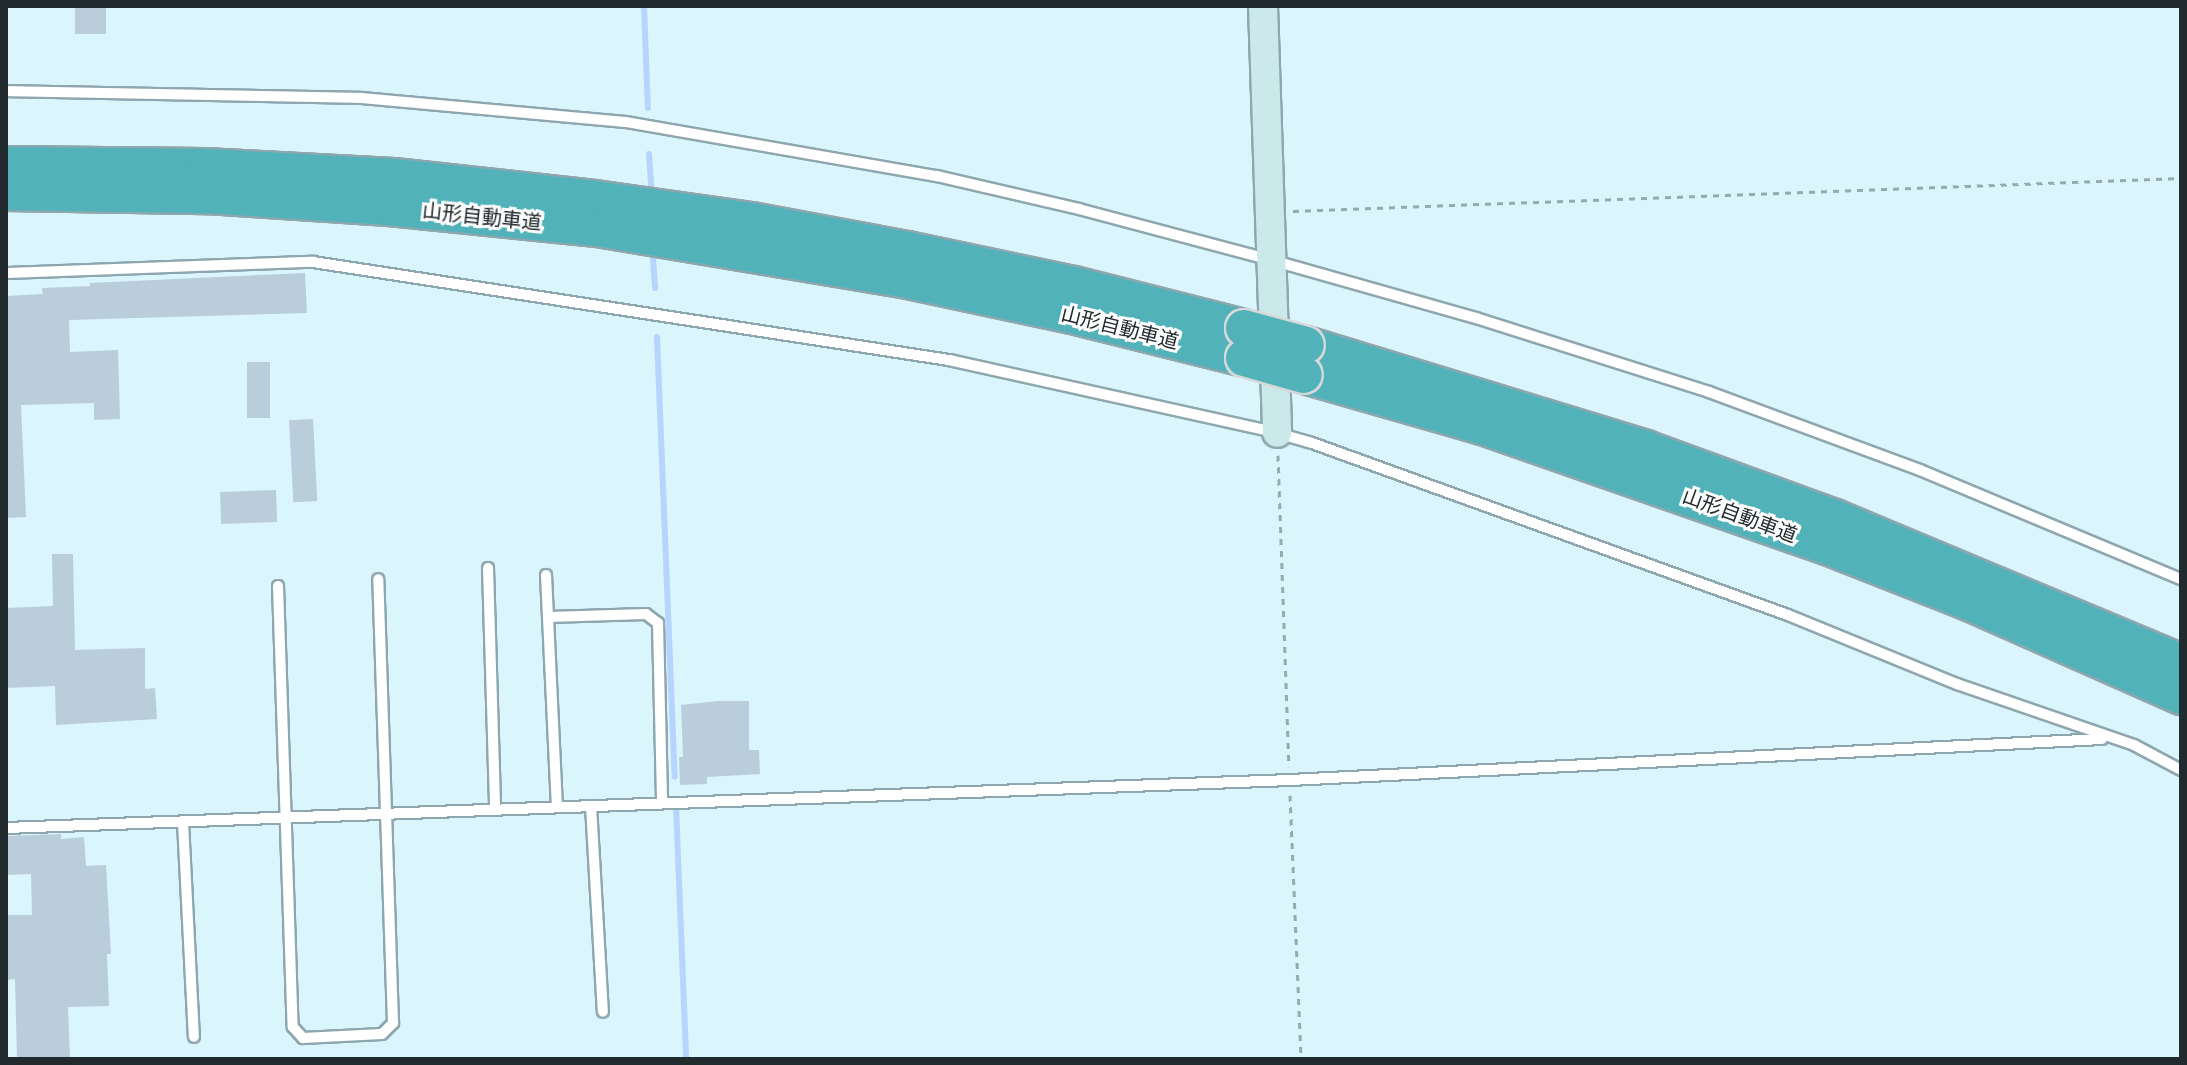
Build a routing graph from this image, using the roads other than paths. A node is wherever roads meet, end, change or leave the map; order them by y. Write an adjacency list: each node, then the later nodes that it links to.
1 (1263, 6): 5 (street)
2 (6, 91): 5 (lane)
3 (6, 165): 7 (highway, 山形自動車道)
4 (6, 192): 7 (highway, 山形自動車道)
5 (1271, 260): 8 (street); 12 (lane)
6 (6, 273): 8 (lane)
7 (1244, 343): 15 (highway, 山形自動車道, bridge)
8 (1277, 433): 16 (lane)
9 (488, 568): 21 (lane)
10 (546, 575): 14 (lane)
11 (378, 579): 22 (lane)
12 (2181, 579)
13 (278, 586): 23 (lane)
14 (548, 617): 18 (lane); 20 (lane)
15 (2177, 683)
16 (2109, 738): 17 (lane); 18 (lane)
17 (2181, 770)
18 (662, 803): 19 (lane)
19 (591, 806): 20 (lane); 26 (lane)
20 (557, 807): 21 (lane)
21 (495, 810): 22 (lane)
22 (386, 815): 23 (lane); 23 (lane)
23 (285, 818): 24 (lane)
24 (183, 822): 25 (lane); 27 (lane)
25 (6, 828)
26 (603, 1012)
27 (194, 1037)

